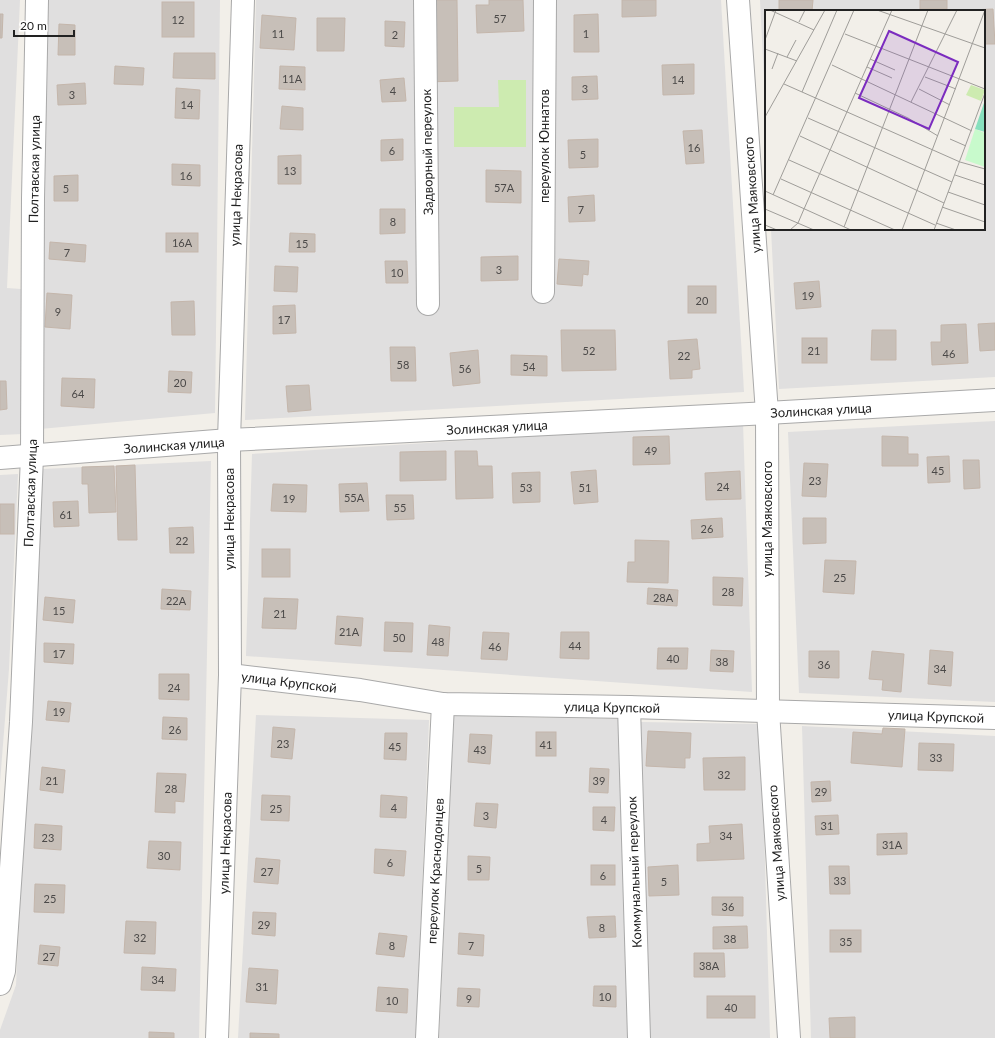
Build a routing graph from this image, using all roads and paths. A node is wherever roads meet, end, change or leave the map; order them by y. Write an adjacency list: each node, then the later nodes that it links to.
1 (37, 0): 11 (street, Полтавская улица)
2 (243, 0): 10 (street, улица Некрасова)
3 (425, 0): 7 (street, Задворный переулок)
4 (545, 0): 6 (street, переулок Юннатов)
5 (738, 0): 9 (street, улица Маяковского)
6 (543, 292)
7 (428, 304)
8 (995, 400): 9 (street, Золинская улица)
9 (767, 413): 10 (street, Золинская улица); 16 (street, улица Маяковского)
10 (229, 440): 11 (street, Золинская улица); 13 (street, улица Некрасова)
11 (32, 456): 12 (street, Золинская улица); 18 (street, Полтавская улица)
12 (0, 458)
13 (230, 675): 14 (street, улица Крупской); 19 (street, улица Некрасова)
14 (443, 704): 15 (street, улица Крупской); 20 (street, переулок Краснодонцев)
15 (629, 707): 16 (street, улица Крупской); 21 (street, Коммунальный переулок)
16 (768, 711): 17 (street, улица Крупской); 22 (street, улица Маяковского)
17 (995, 718)
18 (0, 984)
19 (217, 1038)
20 (427, 1038)
21 (639, 1038)
22 (789, 1038)

